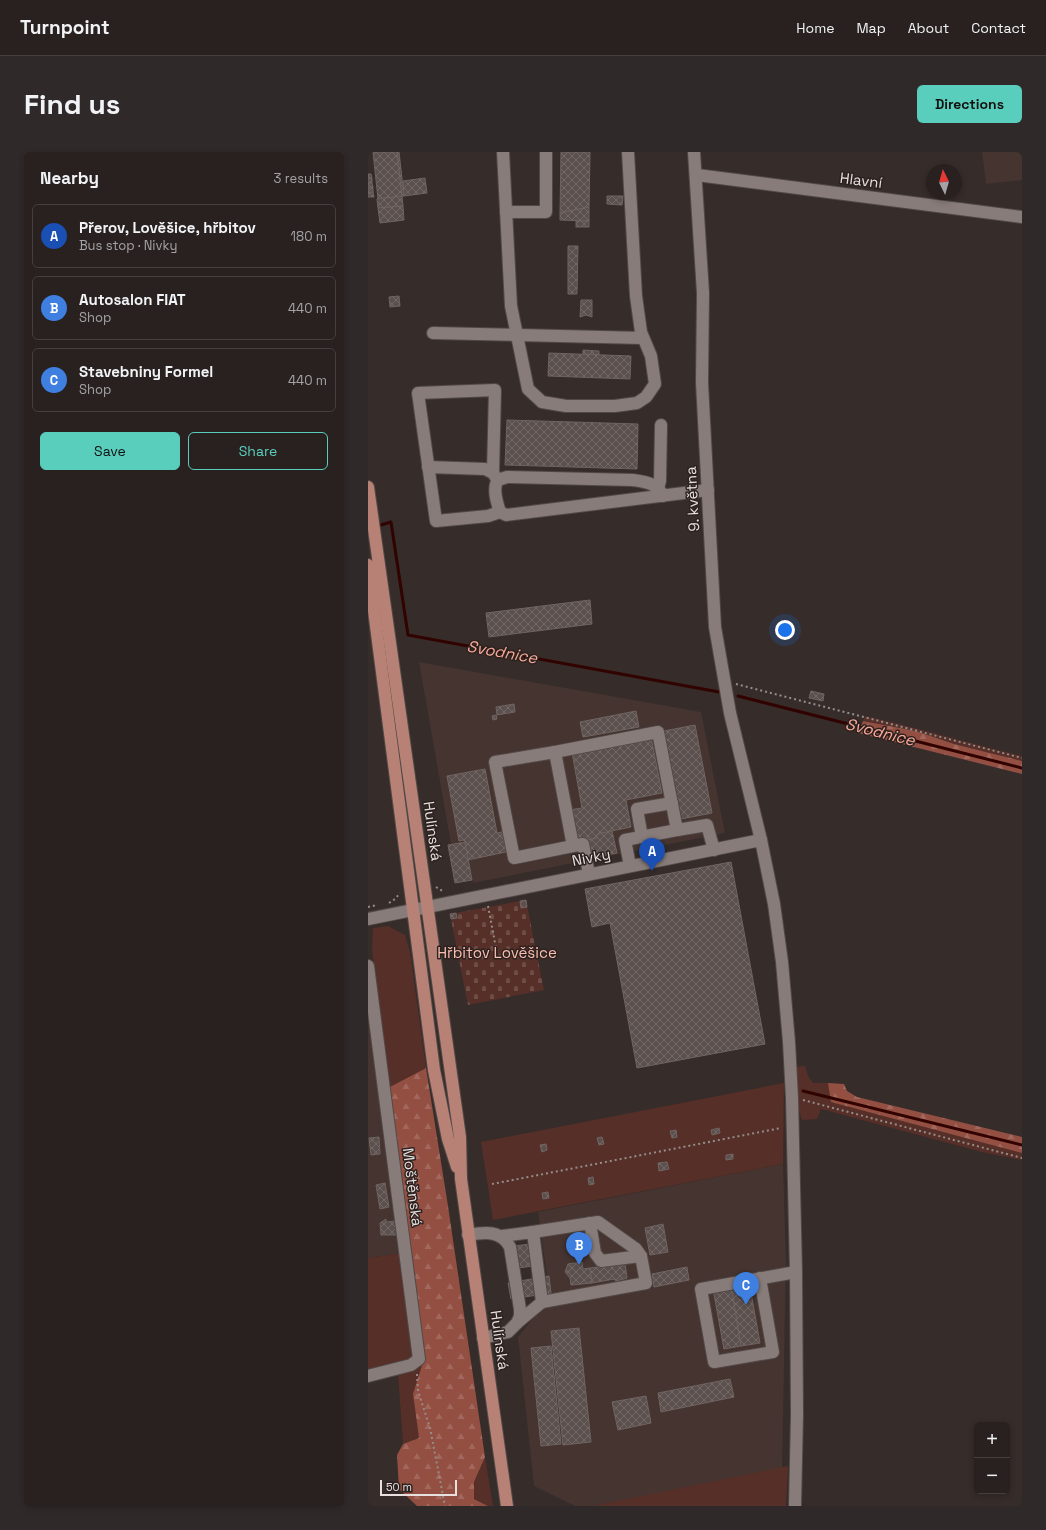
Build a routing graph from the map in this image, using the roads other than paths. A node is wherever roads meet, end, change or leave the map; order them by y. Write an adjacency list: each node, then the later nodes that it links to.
1 (503, 152): 6 (street)
2 (546, 152): 6 (street)
3 (628, 152): 10 (street)
4 (694, 152): 5 (street, 9. května)
5 (697, 175): 7 (street, Hlavní); 15 (street, 9. května)
6 (506, 212): 9 (street)
7 (1022, 217)
8 (433, 333): 9 (street)
9 (517, 335): 10 (street); 10 (street)
10 (643, 338)
11 (660, 425): 16 (street)
12 (428, 467): 13 (street); 13 (street); 17 (street)
13 (495, 476): 16 (street); 17 (street)
14 (368, 488): 28 (main road, Hulínská)
15 (708, 490): 16 (street); 23 (street, 9. května)
16 (660, 492): 17 (street)
17 (500, 512)
18 (368, 565): 29 (main road, Hulínská)
19 (555, 752): 20 (street); 24 (street); 24 (street)
20 (672, 803): 21 (street); 22 (street)
21 (677, 830): 22 (street); 25 (street)
22 (642, 837): 26 (street)
23 (761, 840): 25 (street, Nivky); 38 (street, 9. května)
24 (573, 846): 27 (street)
25 (714, 850): 26 (street, Nivky)
26 (630, 866): 27 (street, Nivky)
27 (589, 874): 28 (street, Nivky)
28 (428, 906): 29 (street, Nivky); 32 (main road, Hulínská)
29 (412, 909): 30 (street, Nivky); 32 (main road, Hulínská)
30 (368, 919)
31 (368, 966): 43 (street, Moštěnská)
32 (461, 1179): 35 (main road, Hulínská)
33 (590, 1223): 34 (street); 37 (street); 37 (street)
34 (533, 1232): 36 (street); 40 (street)
35 (468, 1235): 36 (street); 42 (main road, Hulínská)
36 (502, 1236): 41 (street)
37 (641, 1256): 40 (street)
38 (796, 1272): 39 (street); 45 (street, 9. května)
39 (760, 1278): 39 (street)
40 (542, 1302): 41 (street)
41 (517, 1323): 42 (street)
42 (483, 1338): 44 (main road, Hulínská)
43 (368, 1376)
44 (507, 1506)
45 (795, 1506)

